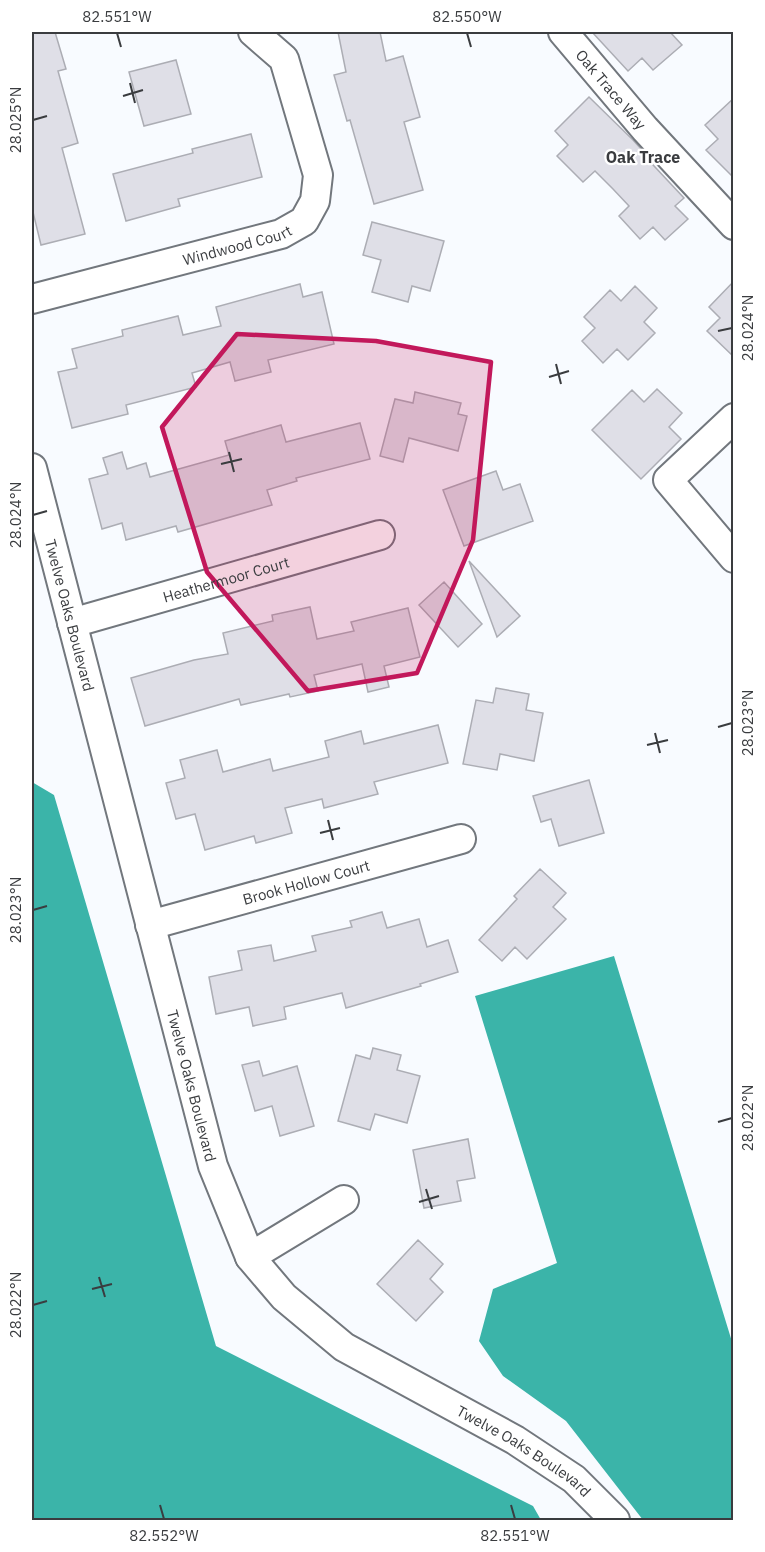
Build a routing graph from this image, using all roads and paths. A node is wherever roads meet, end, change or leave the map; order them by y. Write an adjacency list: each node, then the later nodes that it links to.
1 (253, 32): 4 (street, Windwood Court)
2 (563, 32): 3 (street, Oak Trace Way)
3 (734, 225)
4 (32, 299)
5 (734, 418): 8 (street)
6 (32, 468): 9 (street, Twelve Oaks Boulevard)
7 (380, 535): 9 (street, Heathermoor Court)
8 (734, 558)
9 (72, 622): 11 (street, Twelve Oaks Boulevard)
10 (461, 839): 11 (street, Brook Hollow Court)
11 (150, 925): 13 (street, Twelve Oaks Boulevard)
12 (344, 1200): 13 (street)
13 (250, 1257): 14 (street, Twelve Oaks Boulevard)
14 (615, 1521)

